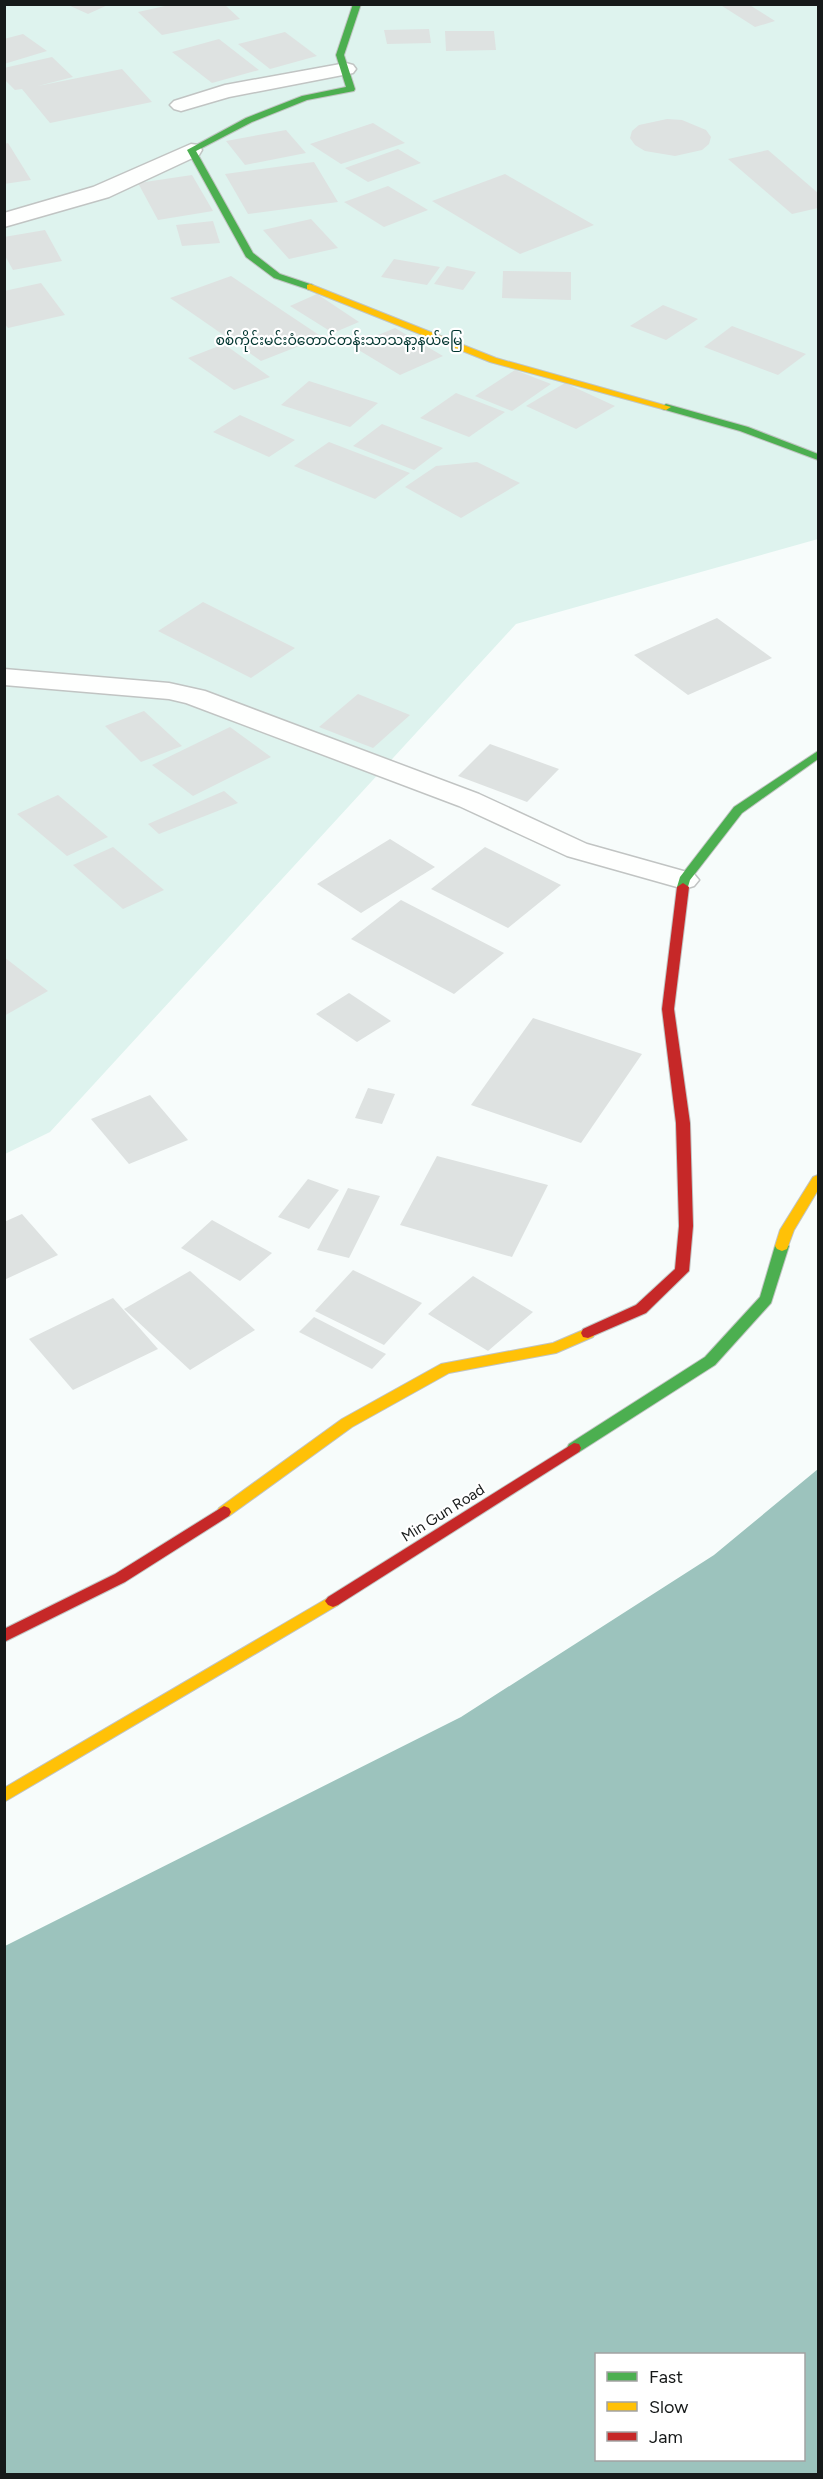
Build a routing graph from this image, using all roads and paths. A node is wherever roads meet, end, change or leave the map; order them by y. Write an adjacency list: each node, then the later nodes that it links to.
1 (357, 4): 2 (street)
2 (346, 69): 3 (street); 4 (street)
3 (181, 105)
4 (191, 150): 5 (street); 6 (street)
5 (4, 220)
6 (819, 457)
7 (4, 676): 9 (street)
8 (819, 754): 9 (street)
9 (684, 880): 11 (street)
10 (819, 1180): 12 (street, Min Gun Road)
11 (4, 1636)
12 (4, 1796)

